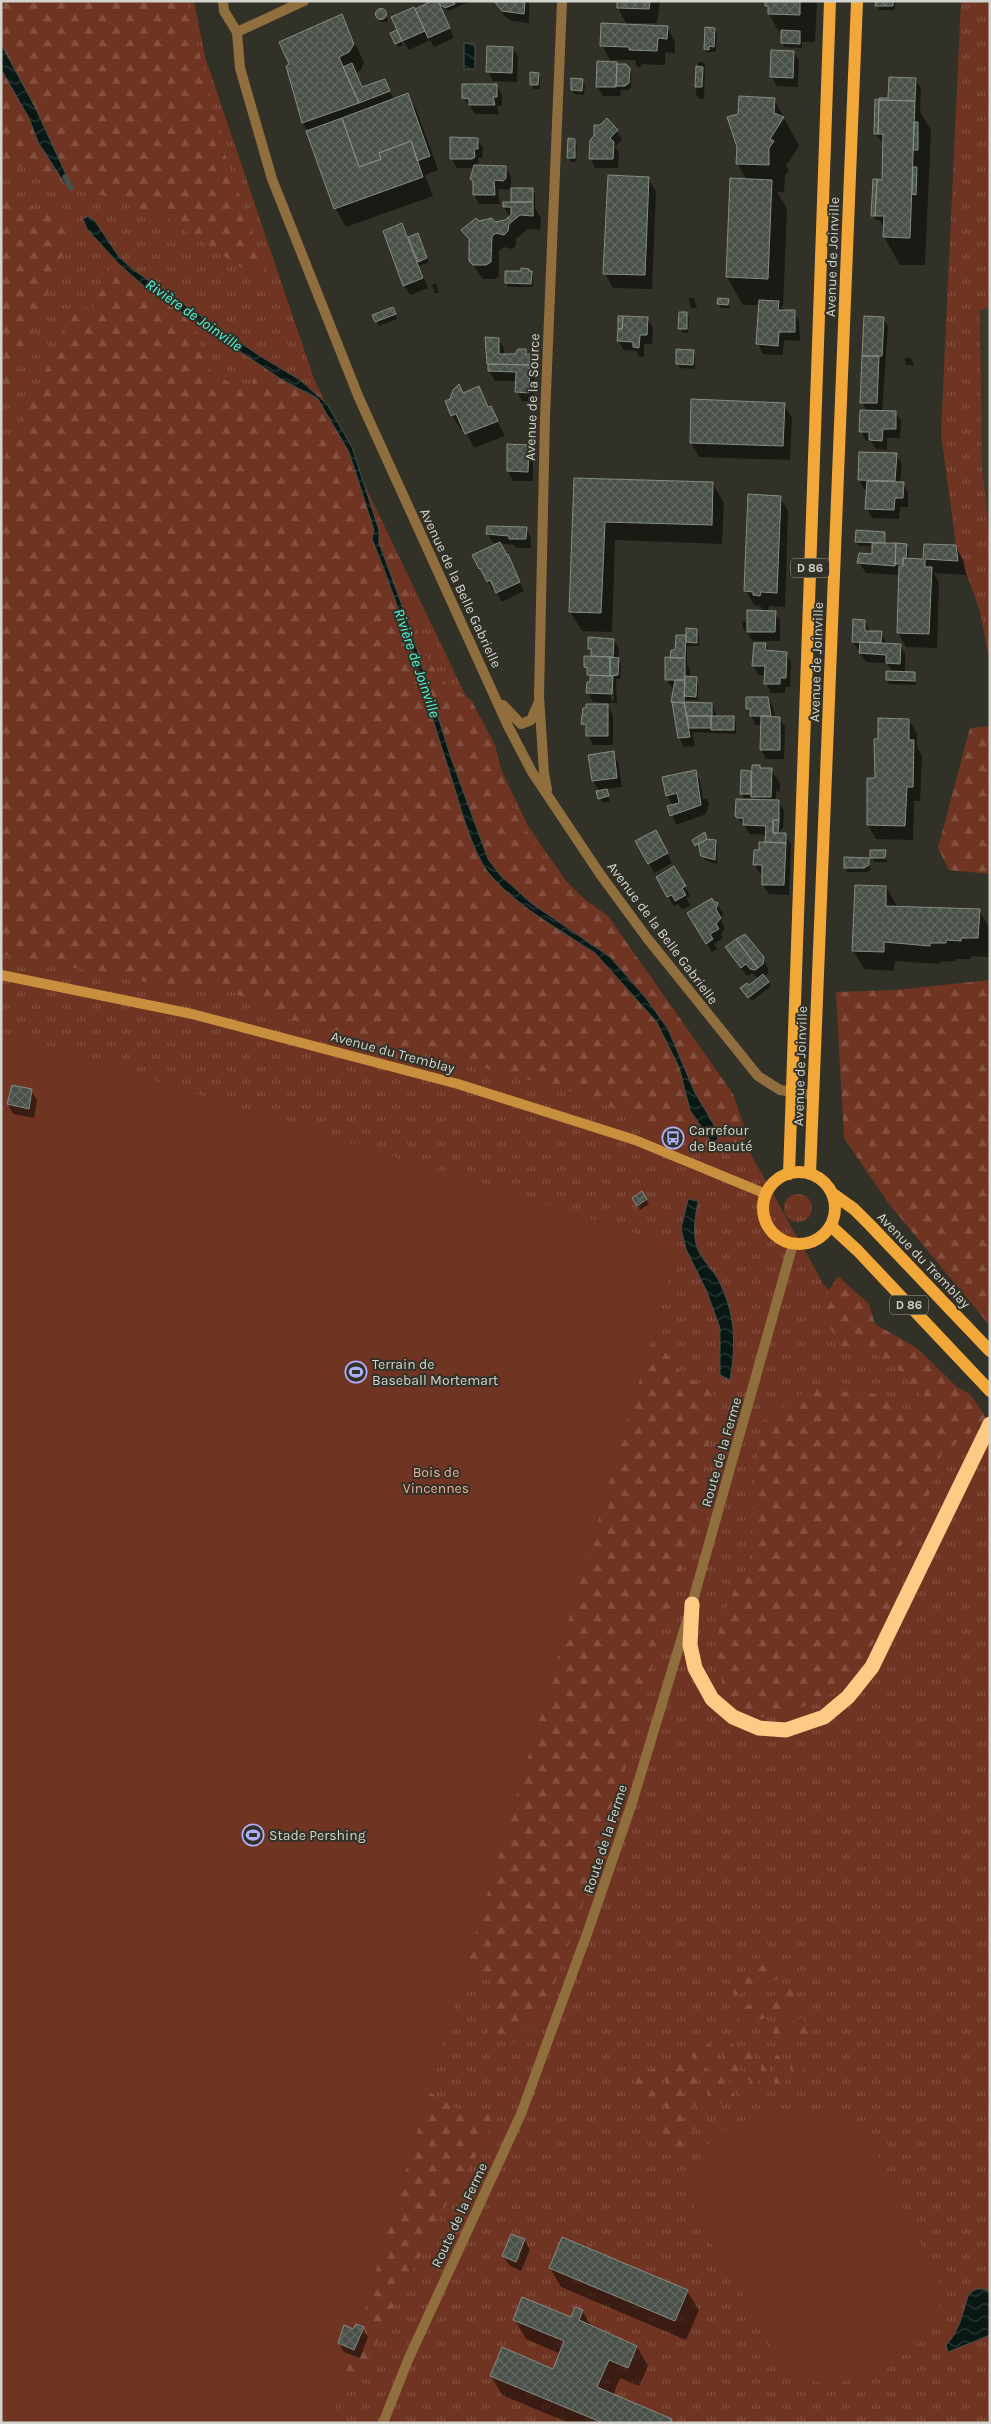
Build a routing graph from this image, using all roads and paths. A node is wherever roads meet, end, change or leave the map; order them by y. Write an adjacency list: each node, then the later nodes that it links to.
1 (223, 1): 6 (street)
2 (304, 1): 6 (street)
3 (562, 1): 7 (street, Avenue de la Source)
4 (830, 1): 11 (main road, Avenue de Joinville / D 86)
5 (857, 1): 12 (main road, Avenue de Joinville / D 86)
6 (238, 32): 8 (street, Avenue de la Belle Gabrielle)
7 (539, 696): 8 (street); 9 (street, Avenue de la Source)
8 (497, 698): 9 (street, Avenue de la Belle Gabrielle)
9 (548, 794): 11 (street, Avenue de la Belle Gabrielle)
10 (1, 975): 15 (main road, Avenue du Tremblay)
11 (791, 1092): 12 (street, Avenue de la Belle Gabrielle); 13 (main road, Avenue de Joinville / D 86)
12 (814, 1095): 14 (main road, Avenue de Joinville / D 86)
13 (789, 1174): 14 (main road); 15 (main road)
14 (810, 1174): 16 (main road)
15 (766, 1194): 18 (main road)
16 (833, 1194): 17 (main road); 19 (main road, Avenue du Tremblay / D 86)
17 (831, 1226): 18 (main road); 20 (main road, D 86)
18 (793, 1244): 22 (street, Route de la Ferme)
19 (990, 1351)
20 (988, 1388)
21 (990, 1424): 22 (highway)
22 (692, 1604): 23 (street, Route de la Ferme)
23 (383, 2423)

